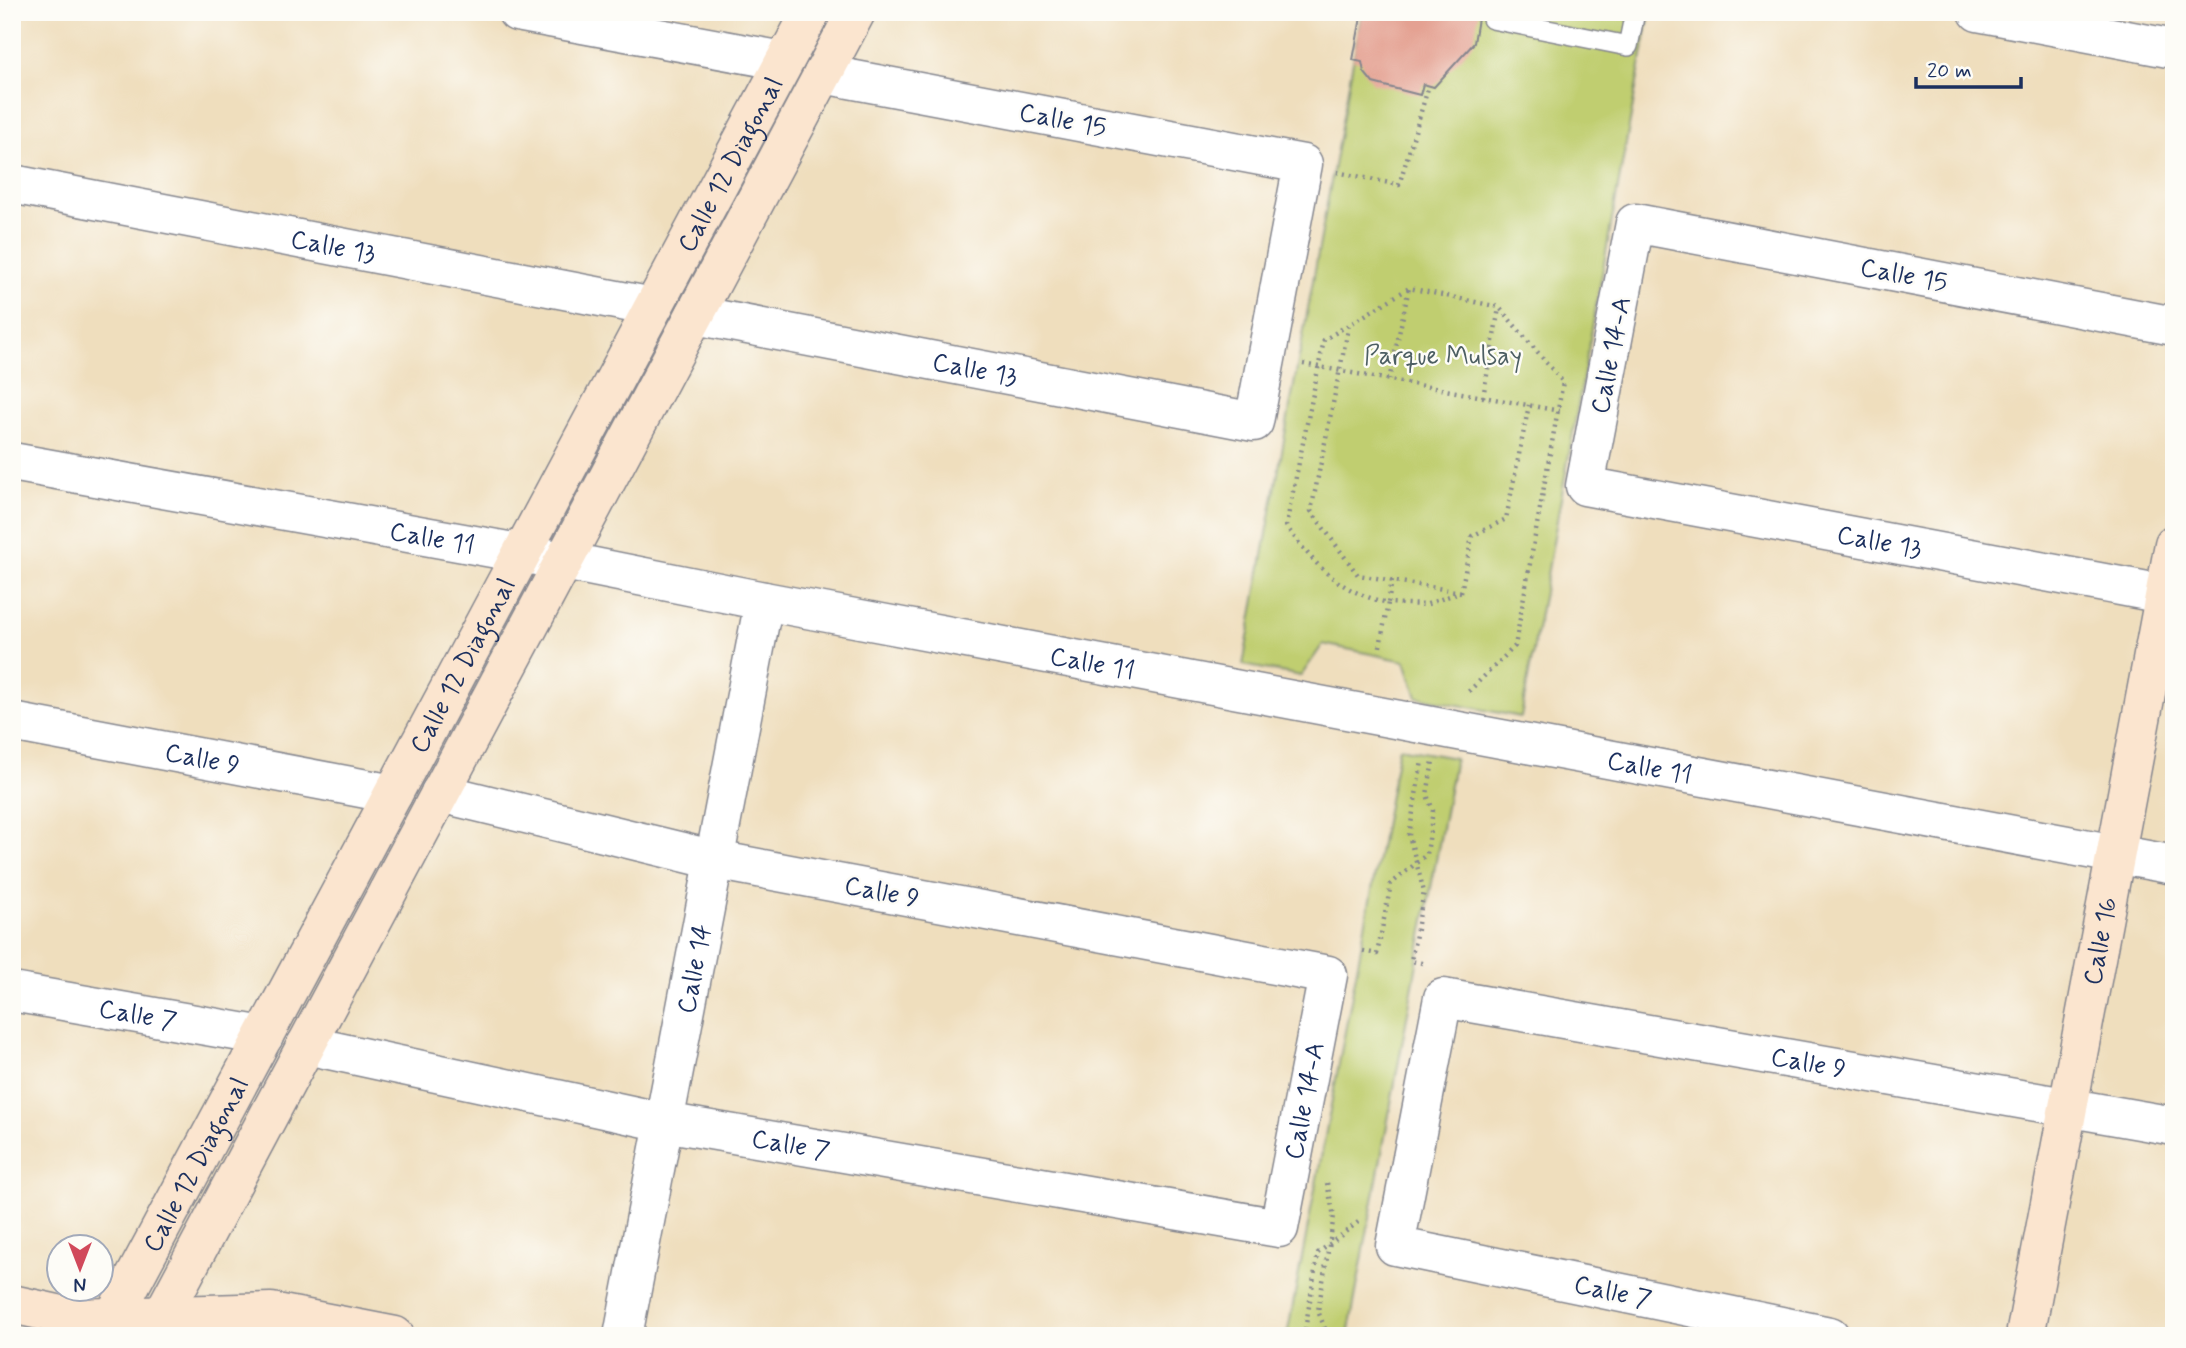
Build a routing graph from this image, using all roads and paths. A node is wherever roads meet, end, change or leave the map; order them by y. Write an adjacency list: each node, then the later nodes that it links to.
1 (517, 12): 8 (street)
2 (811, 12): 8 (street, Calle 12 Diagonal)
3 (856, 12): 9 (street, Calle 12 Diagonal)
4 (1493, 12): 5 (lane)
5 (1635, 12)
6 (1978, 12): 7 (street)
7 (2174, 49)
8 (784, 61): 15 (street, Calle 12 Diagonal)
9 (823, 75): 11 (street, Calle 15); 17 (street, Calle 12 Diagonal)
10 (1429, 86): 11 (path)
11 (1317, 167): 17 (street, Calle 13)
12 (12, 184): 15 (street, Calle 13)
13 (1635, 223): 19 (street, Calle 15); 29 (street, Calle 14-A)
14 (1409, 288): 16 (path); 18 (path); 23 (path)
15 (653, 307): 31 (street, Calle 12 Diagonal)
16 (1499, 307): 24 (path); 26 (path)
17 (695, 315): 32 (street, Calle 12 Diagonal)
18 (1349, 325): 21 (path); 22 (path)
19 (2174, 326)
20 (1295, 362): 21 (path)
21 (1319, 367): 22 (path); 37 (path)
22 (1340, 370): 23 (path); 33 (path)
23 (1389, 380): 24 (path)
24 (1483, 397): 25 (path)
25 (1529, 405): 26 (path); 34 (path)
26 (1558, 410): 27 (path); 39 (path)
27 (1569, 413)
28 (12, 462): 31 (street, Calle 11)
29 (1586, 486): 35 (street, Calle 13)
30 (2174, 544): 35 (street, Calle 16)
31 (520, 555): 32 (street, Calle 11); 44 (street, Calle 12 Diagonal)
32 (564, 561): 36 (street, Calle 11); 43 (street, Calle 12 Diagonal)
33 (1392, 580): 34 (path); 37 (path)
34 (1461, 592): 37 (path)
35 (2169, 595): 45 (street, Calle 16)
36 (764, 601): 45 (street, Calle 11); 46 (street, Calle 14)
37 (1388, 603): 38 (path)
38 (1380, 652)
39 (1461, 700)
40 (12, 722): 44 (street, Calle 9)
41 (1423, 756): 47 (path)
42 (1433, 757): 47 (path)
43 (440, 793): 46 (street, Calle 9); 54 (street, Calle 12 Diagonal)
44 (393, 794): 53 (street, Calle 12 Diagonal)
45 (2116, 853): 48 (street, Calle 11); 55 (street, Calle 16)
46 (715, 860): 51 (street, Calle 9); 56 (street, Calle 14)
47 (1415, 863): 49 (path); 50 (path)
48 (2174, 864)
49 (1363, 951)
50 (1422, 963)
51 (1328, 975): 60 (street, Calle 14-A)
52 (12, 992): 53 (street, Calle 7)
53 (264, 1036): 64 (street, Calle 12 Diagonal)
54 (306, 1045): 56 (street, Calle 7); 65 (street, Calle 12 Diagonal)
55 (2068, 1106): 57 (street, Calle 9); 62 (street, Calle 9); 71 (street, Calle 16)
56 (664, 1122): 60 (street, Calle 7); 67 (street, Calle 14)
57 (2174, 1126)
58 (1325, 1177): 61 (path, Calle 14-A)
59 (1366, 1216): 61 (path, Calle 14-A)
60 (1279, 1227)
61 (1329, 1245): 68 (path, Calle 14-A); 69 (path, Calle 14-A)
62 (1395, 1246): 70 (street, Calle 7)
63 (12, 1304): 64 (street)
64 (114, 1316): 65 (street)
65 (162, 1316): 66 (street)
66 (395, 1336)
67 (623, 1336)
68 (1304, 1336)
69 (1328, 1336)
70 (1830, 1336)
71 (2025, 1336)

